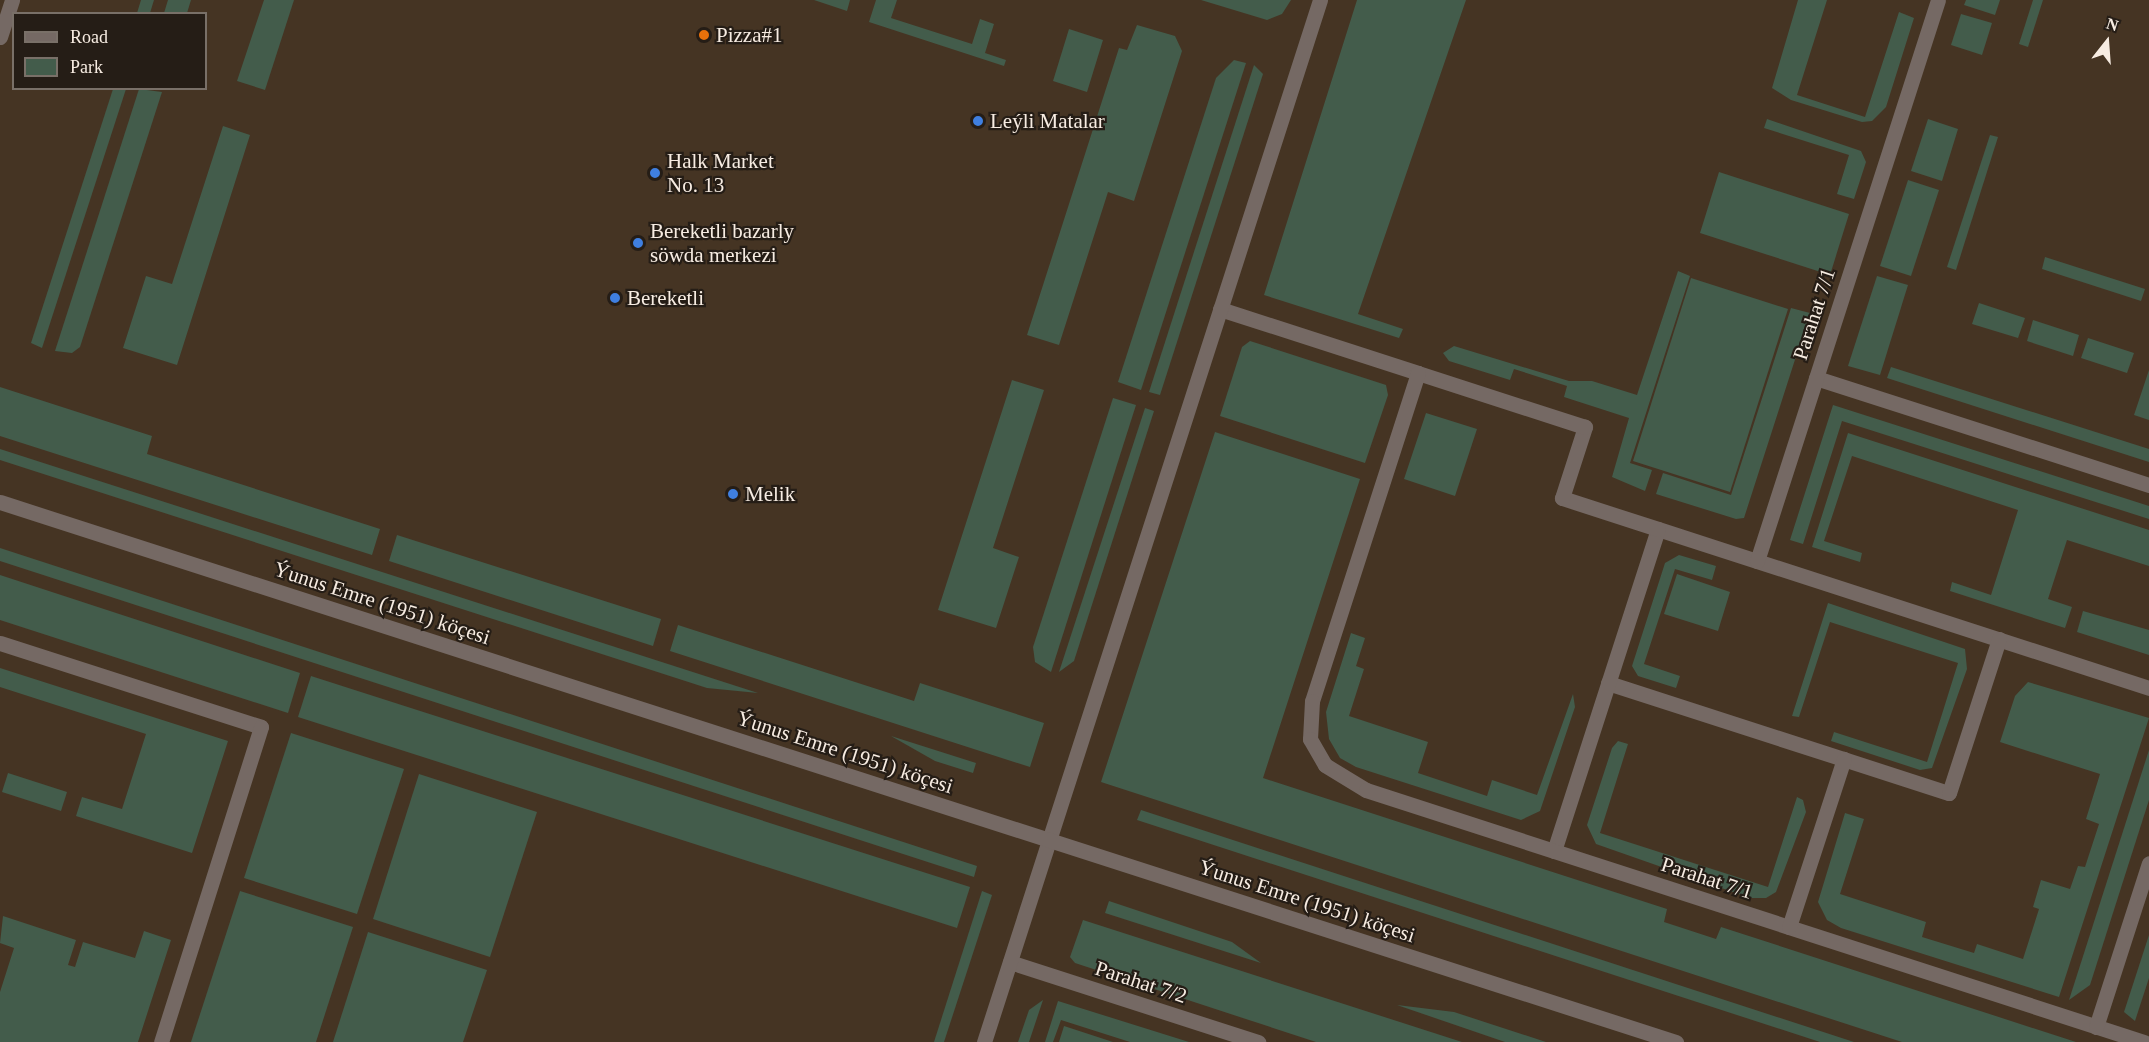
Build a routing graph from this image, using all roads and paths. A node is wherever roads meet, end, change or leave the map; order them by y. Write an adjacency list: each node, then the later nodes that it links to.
1 (12, 0): 4 (street)
2 (1320, 0): 5 (street)
3 (1938, 0): 7 (street, Parahat 7/1)
4 (0, 38)
5 (1220, 309): 6 (street); 17 (street)
6 (1418, 373): 10 (street); 18 (street, Parahat 7/1)
7 (1816, 378): 8 (street, Parahat 7/1); 11 (street)
8 (2149, 485)
9 (0, 502): 17 (street, Ýunus Emre (1951) köçesi)
10 (1658, 529): 11 (street); 14 (street)
11 (1757, 561): 12 (street)
12 (2000, 639): 15 (street); 16 (street)
13 (0, 644): 23 (street)
14 (1608, 683): 16 (street); 18 (street)
15 (2149, 688)
16 (1844, 759): 20 (street)
17 (1050, 839): 21 (street); 26 (street, Ýunus Emre (1951) köçesi)
18 (1554, 851): 20 (street, Parahat 7/1)
19 (2149, 863): 22 (street)
20 (1789, 927): 22 (street, Parahat 7/1)
21 (1010, 962): 24 (street); 25 (street, Parahat 7/2)
22 (2096, 1027): 27 (street, Parahat 7/1)
23 (161, 1042)
24 (984, 1042)
25 (1258, 1042)
26 (1676, 1042)
27 (2144, 1042)

